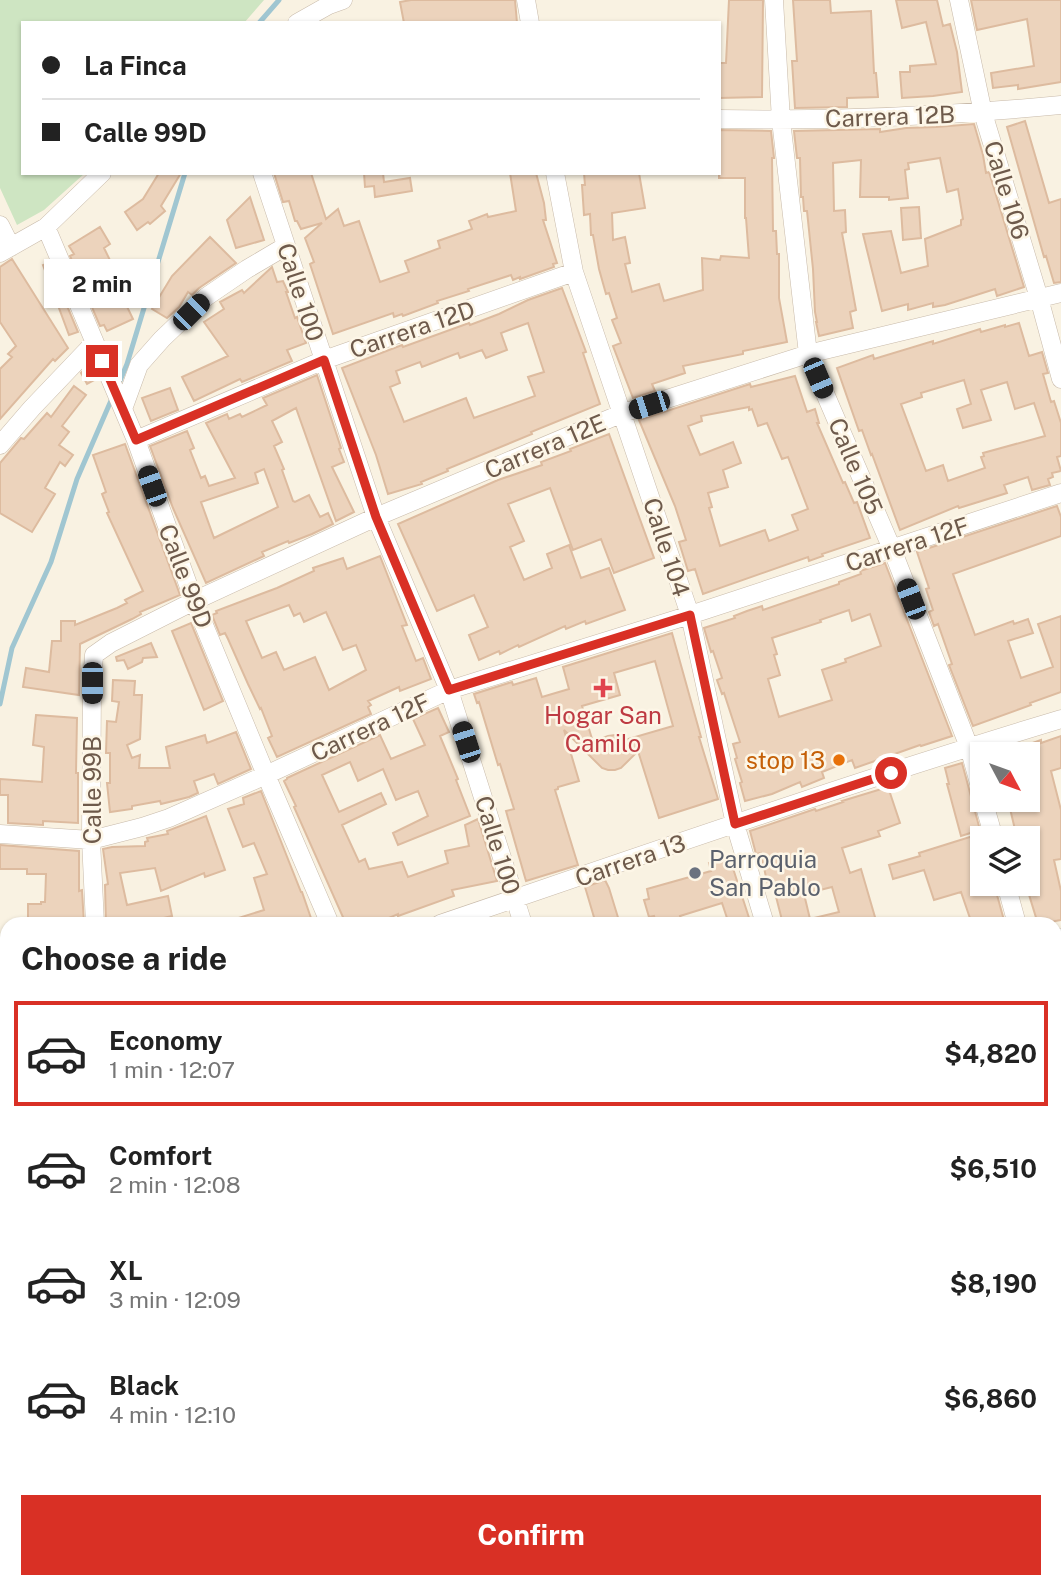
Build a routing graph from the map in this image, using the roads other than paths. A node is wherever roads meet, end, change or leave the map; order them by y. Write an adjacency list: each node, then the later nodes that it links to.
1 (343, 0): 5 (street)
2 (526, 0): 6 (street)
3 (774, 0): 10 (street, Calle 105)
4 (959, 0): 8 (street, Calle 106)
5 (301, 21)
6 (530, 21)
7 (1061, 105): 8 (street, Carrera 12B)
8 (983, 113): 10 (street, Carrera 12B); 20 (street, Calle 106)
9 (721, 120): 10 (street, Carrera 12B)
10 (781, 120): 22 (street, Calle 105)
11 (100, 175): 15 (street)
12 (263, 175): 16 (street, Calle 100)
13 (555, 175): 18 (street, Calle 104)
14 (0, 225): 17 (street)
15 (46, 227): 17 (street); 21 (street, Calle 99D)
16 (286, 246): 23 (street, Calle 100); 25 (street)
17 (5, 250)
18 (574, 272): 23 (street, Carrera 12D); 26 (street, Calle 104)
19 (1061, 293): 20 (street, Carrera 12E)
20 (1039, 298): 22 (street, Carrera 12E); 24 (street, Calle 106)
21 (94, 343): 25 (street, Calle 99D); 28 (street)
22 (807, 354): 26 (street, Carrera 12E); 31 (street, Calle 105)
23 (324, 360): 27 (street, Carrera 12D); 30 (street, Calle 100)
24 (1061, 379)
25 (121, 405): 27 (street, Calle 99D)
26 (623, 413): 30 (street, Carrera 12E); 33 (street, Calle 104)
27 (136, 440): 32 (street, Calle 99D)
28 (0, 445)
29 (1061, 493): 31 (street, Carrera 12F)
30 (376, 517): 32 (street, Carrera 12E); 35 (street, Calle 100)
31 (892, 549): 33 (street, Carrera 12F); 37 (street, Calle 105)
32 (194, 601): 34 (street, Carrera 12E); 39 (street, Calle 99D)
33 (690, 615): 35 (street, Carrera 12F); 40 (street, Calle 104)
34 (94, 655): 42 (street, Calle 99B)
35 (449, 690): 39 (street, Carrera 12F); 44 (street, Calle 100)
36 (1061, 719): 37 (street, Carrera 13)
37 (969, 747): 38 (street, Calle 105); 40 (street, Carrera 13)
38 (970, 751)
39 (266, 775): 42 (street, Carrera 12F); 46 (street, Calle 99D)
40 (735, 824): 44 (street, Carrera 13); 49 (street, Calle 104)
41 (0, 834): 42 (street, Carrera 12F)
42 (92, 840): 45 (street, Calle 99B)
43 (1009, 896): 50 (street)
44 (515, 899): 47 (street, Carrera 13); 48 (street, Calle 100)
45 (95, 917)
46 (327, 917)
47 (461, 917)
48 (521, 917)
49 (763, 917)
50 (1015, 917)

